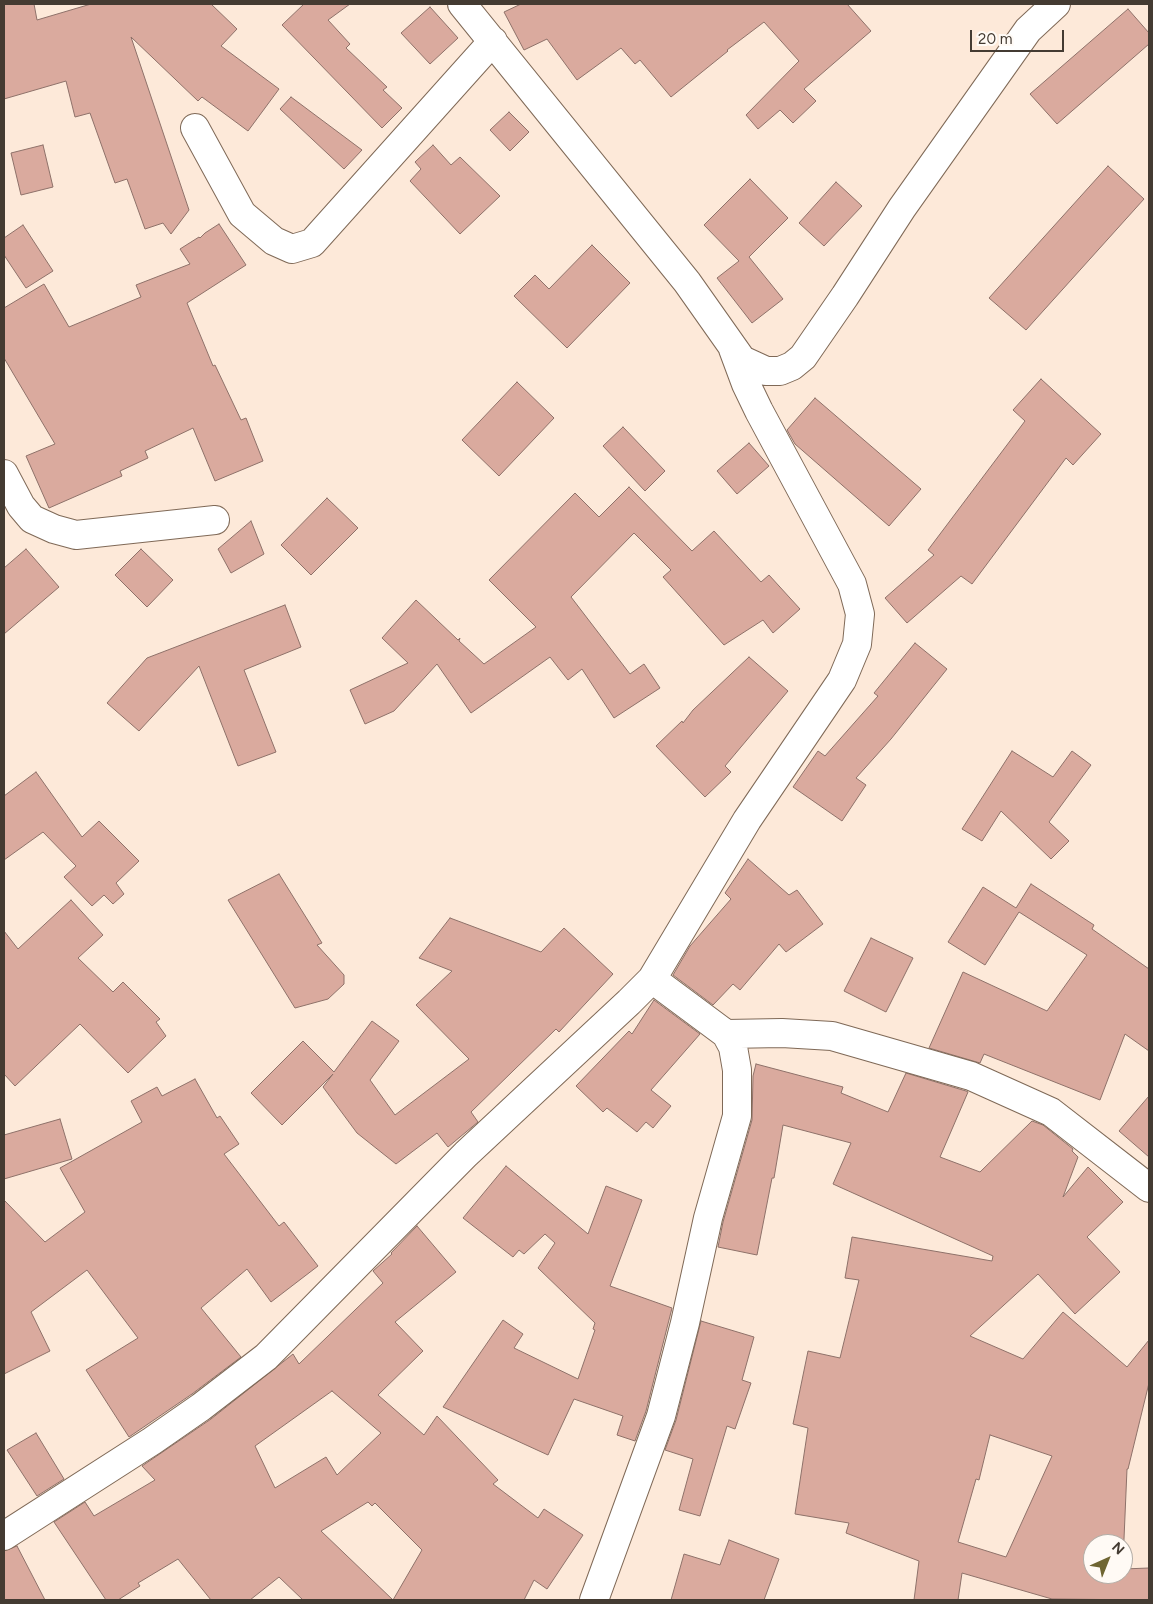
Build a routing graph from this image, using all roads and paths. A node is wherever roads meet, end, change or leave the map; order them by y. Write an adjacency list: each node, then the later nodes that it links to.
1 (462, 4): 3 (street)
2 (1056, 4): 5 (street)
3 (493, 41): 4 (street); 5 (street)
4 (195, 128)
5 (734, 349): 8 (street)
6 (4, 474): 7 (street)
7 (215, 520)
8 (652, 979): 9 (street); 11 (street)
9 (726, 1034): 10 (street); 12 (street)
10 (1149, 1188)
11 (4, 1536)
12 (594, 1600)

